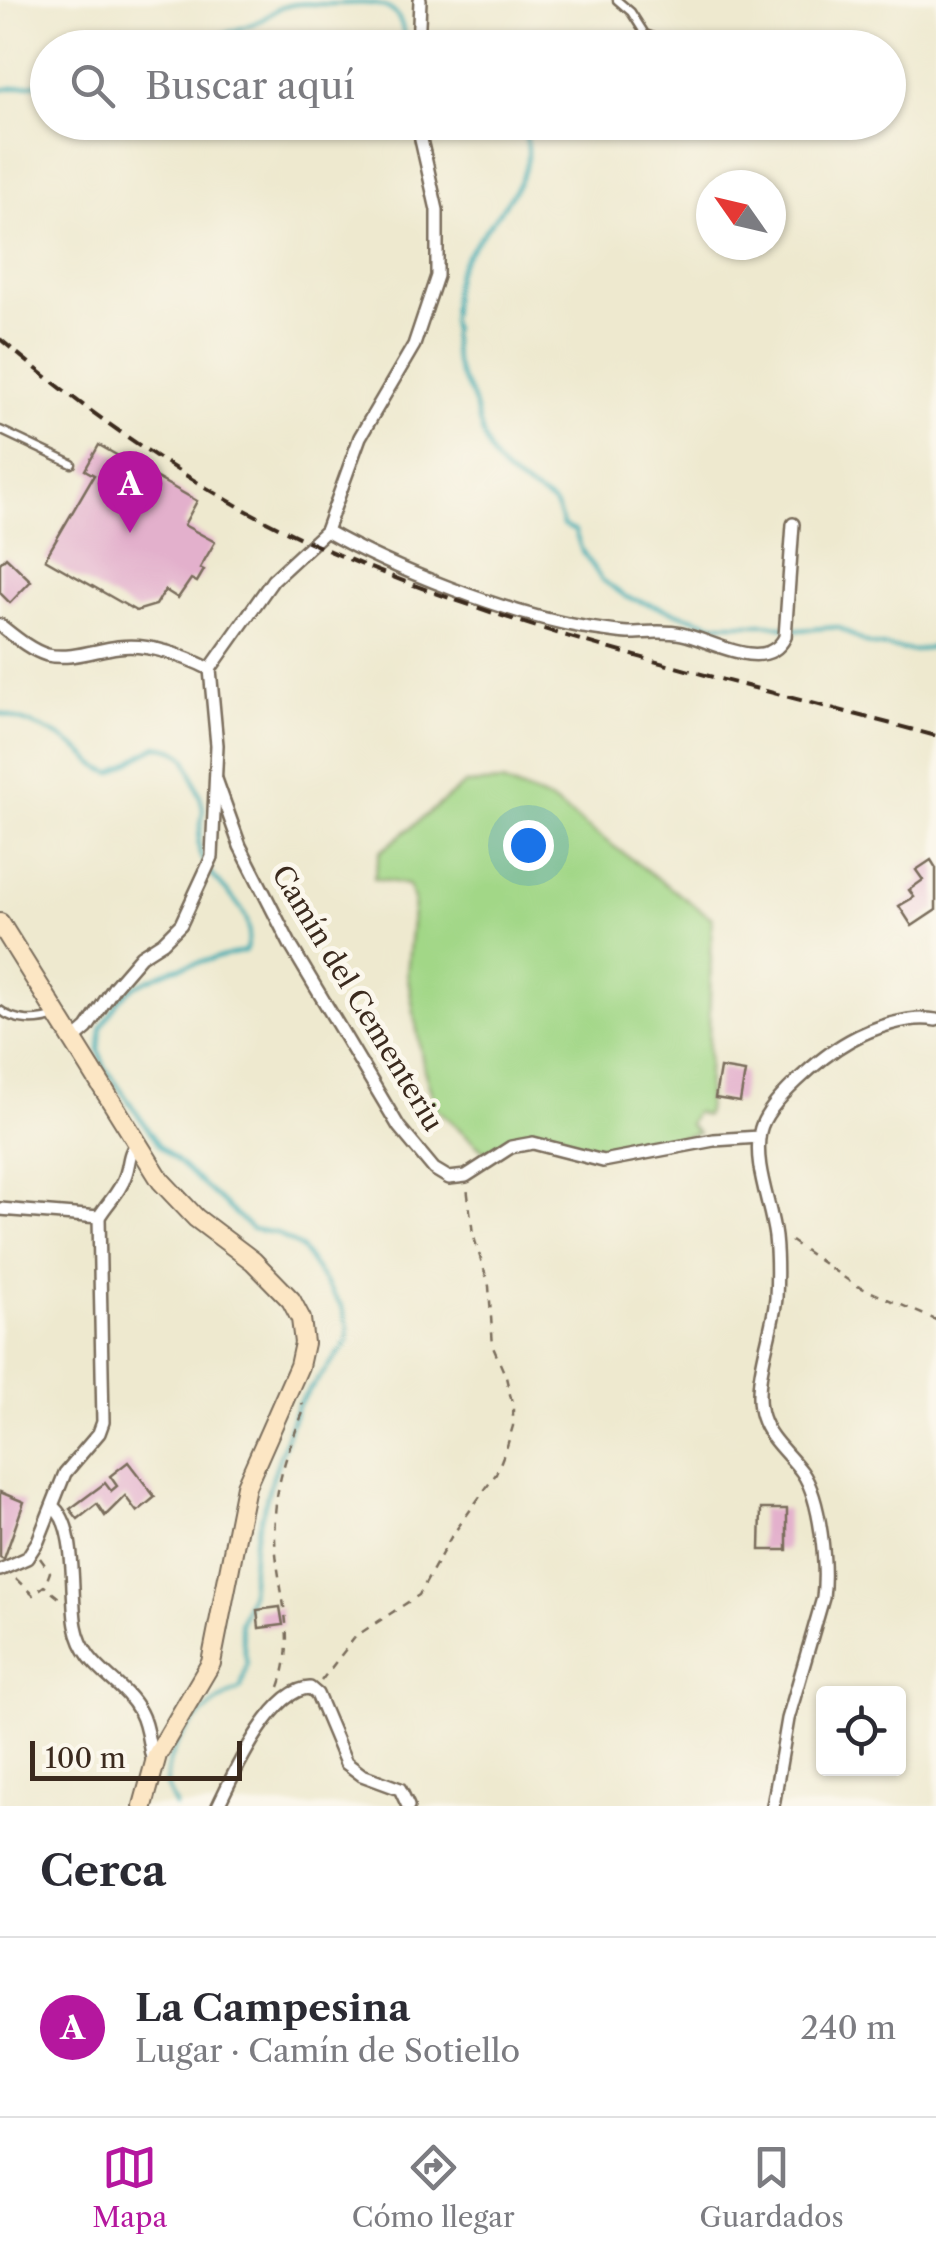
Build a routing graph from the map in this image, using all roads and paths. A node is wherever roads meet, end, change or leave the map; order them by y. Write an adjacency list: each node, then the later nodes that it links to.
1 (420, 0): 3 (street)
2 (617, 0): 4 (lane)
3 (419, 30)
4 (642, 30)
5 (418, 140): 9 (street)
6 (0, 430): 7 (lane)
7 (72, 464)
8 (794, 524): 9 (street)
9 (326, 531): 11 (street)
10 (0, 625): 11 (street)
11 (210, 668): 12 (street)
12 (216, 779): 17 (street); 20 (street, Camín del Cementeriu)
13 (0, 923): 15 (street)
14 (0, 1010): 15 (lane)
15 (57, 1015): 17 (street)
16 (936, 1020): 18 (street)
17 (72, 1040): 19 (street)
18 (759, 1137): 20 (street); 23 (street)
19 (138, 1144): 22 (street); 33 (street)
20 (466, 1176): 31 (path)
21 (0, 1209): 22 (street)
22 (99, 1217): 26 (street)
23 (775, 1238): 24 (path); 37 (street)
24 (936, 1320)
25 (304, 1406): 32 (path)
26 (53, 1507): 27 (street); 30 (street)
27 (2, 1569): 29 (path)
28 (50, 1572): 29 (path)
29 (44, 1586): 30 (path)
30 (74, 1610): 33 (street)
31 (310, 1688): 35 (street); 36 (street)
32 (277, 1692)
33 (154, 1765): 34 (street)
34 (144, 1805)
35 (218, 1806)
36 (408, 1806)
37 (773, 1806)

